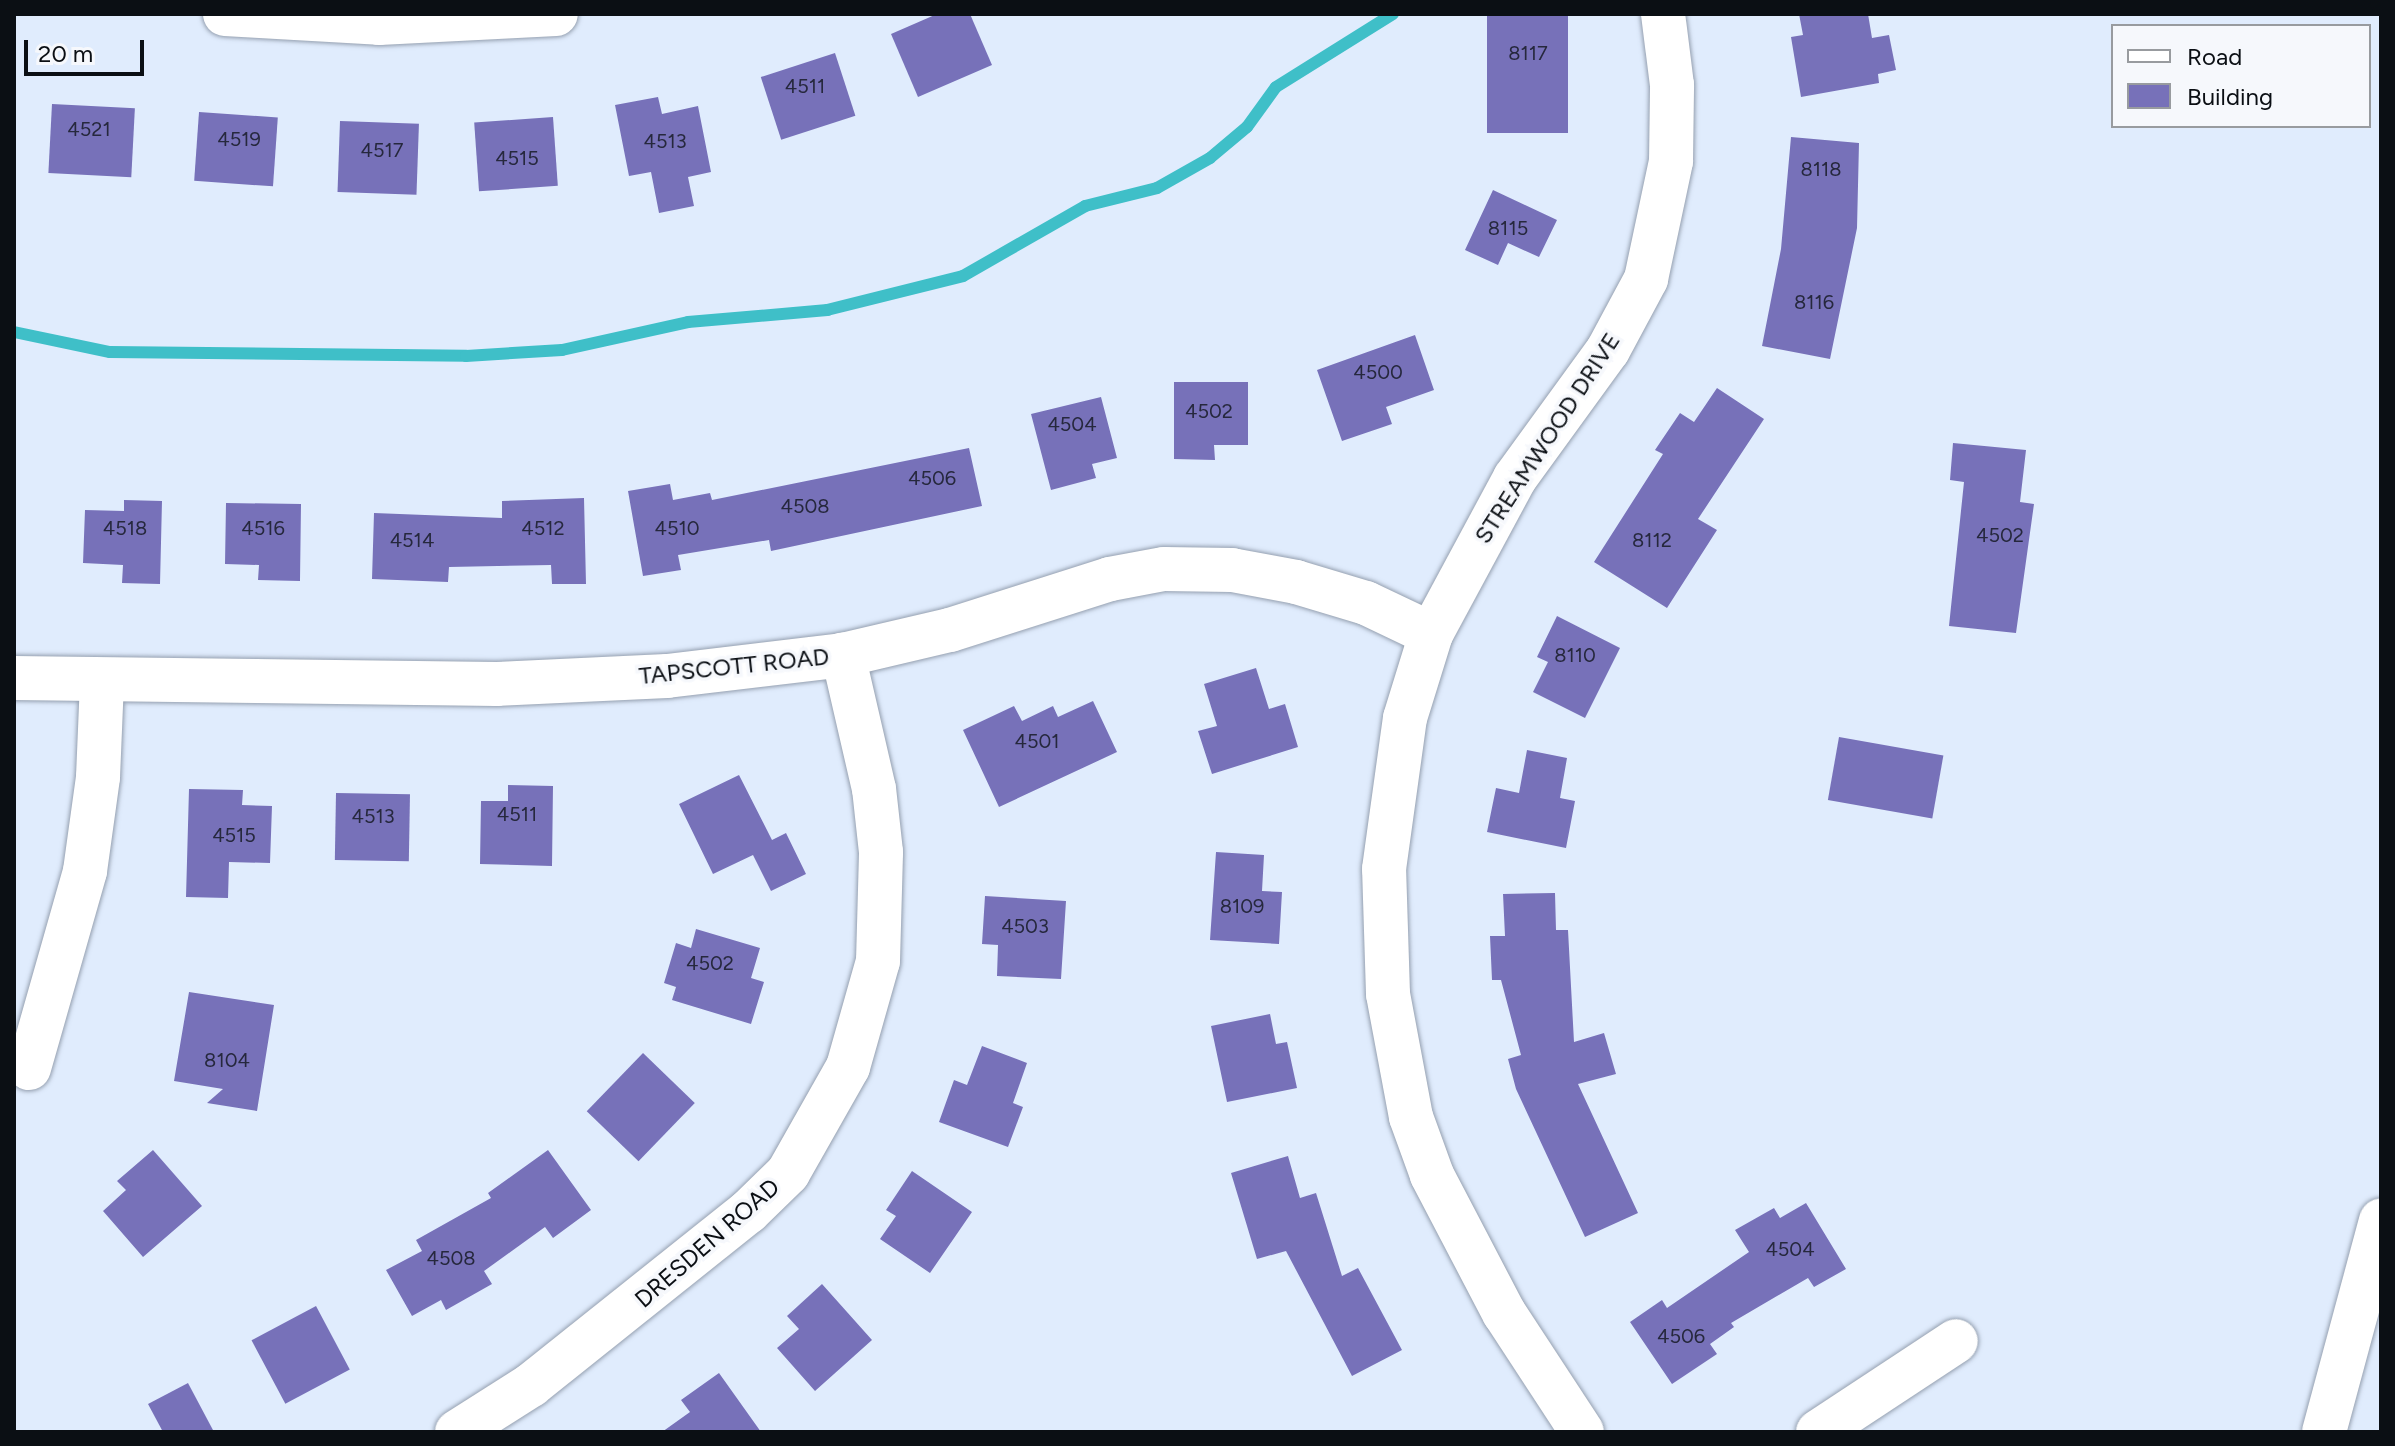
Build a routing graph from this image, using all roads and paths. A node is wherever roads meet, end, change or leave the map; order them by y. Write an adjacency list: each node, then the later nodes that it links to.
1 (225, 14): 2 (main road)
2 (556, 14)
3 (1663, 14): 4 (main road, STREAMWOOD DRIVE)
4 (1431, 634): 5 (main road, TAPSCOTT ROAD); 12 (main road, STREAMWOOD DRIVE)
5 (843, 655): 7 (main road, TAPSCOTT ROAD); 11 (main road, DRESDEN ROAD)
6 (14, 678): 7 (main road, TAPSCOTT ROAD)
7 (102, 680): 8 (main road)
8 (29, 1068)
9 (2381, 1221): 14 (main road)
10 (1956, 1341): 13 (main road)
11 (457, 1432)
12 (1582, 1432)
13 (1818, 1432)
14 (2324, 1432)

